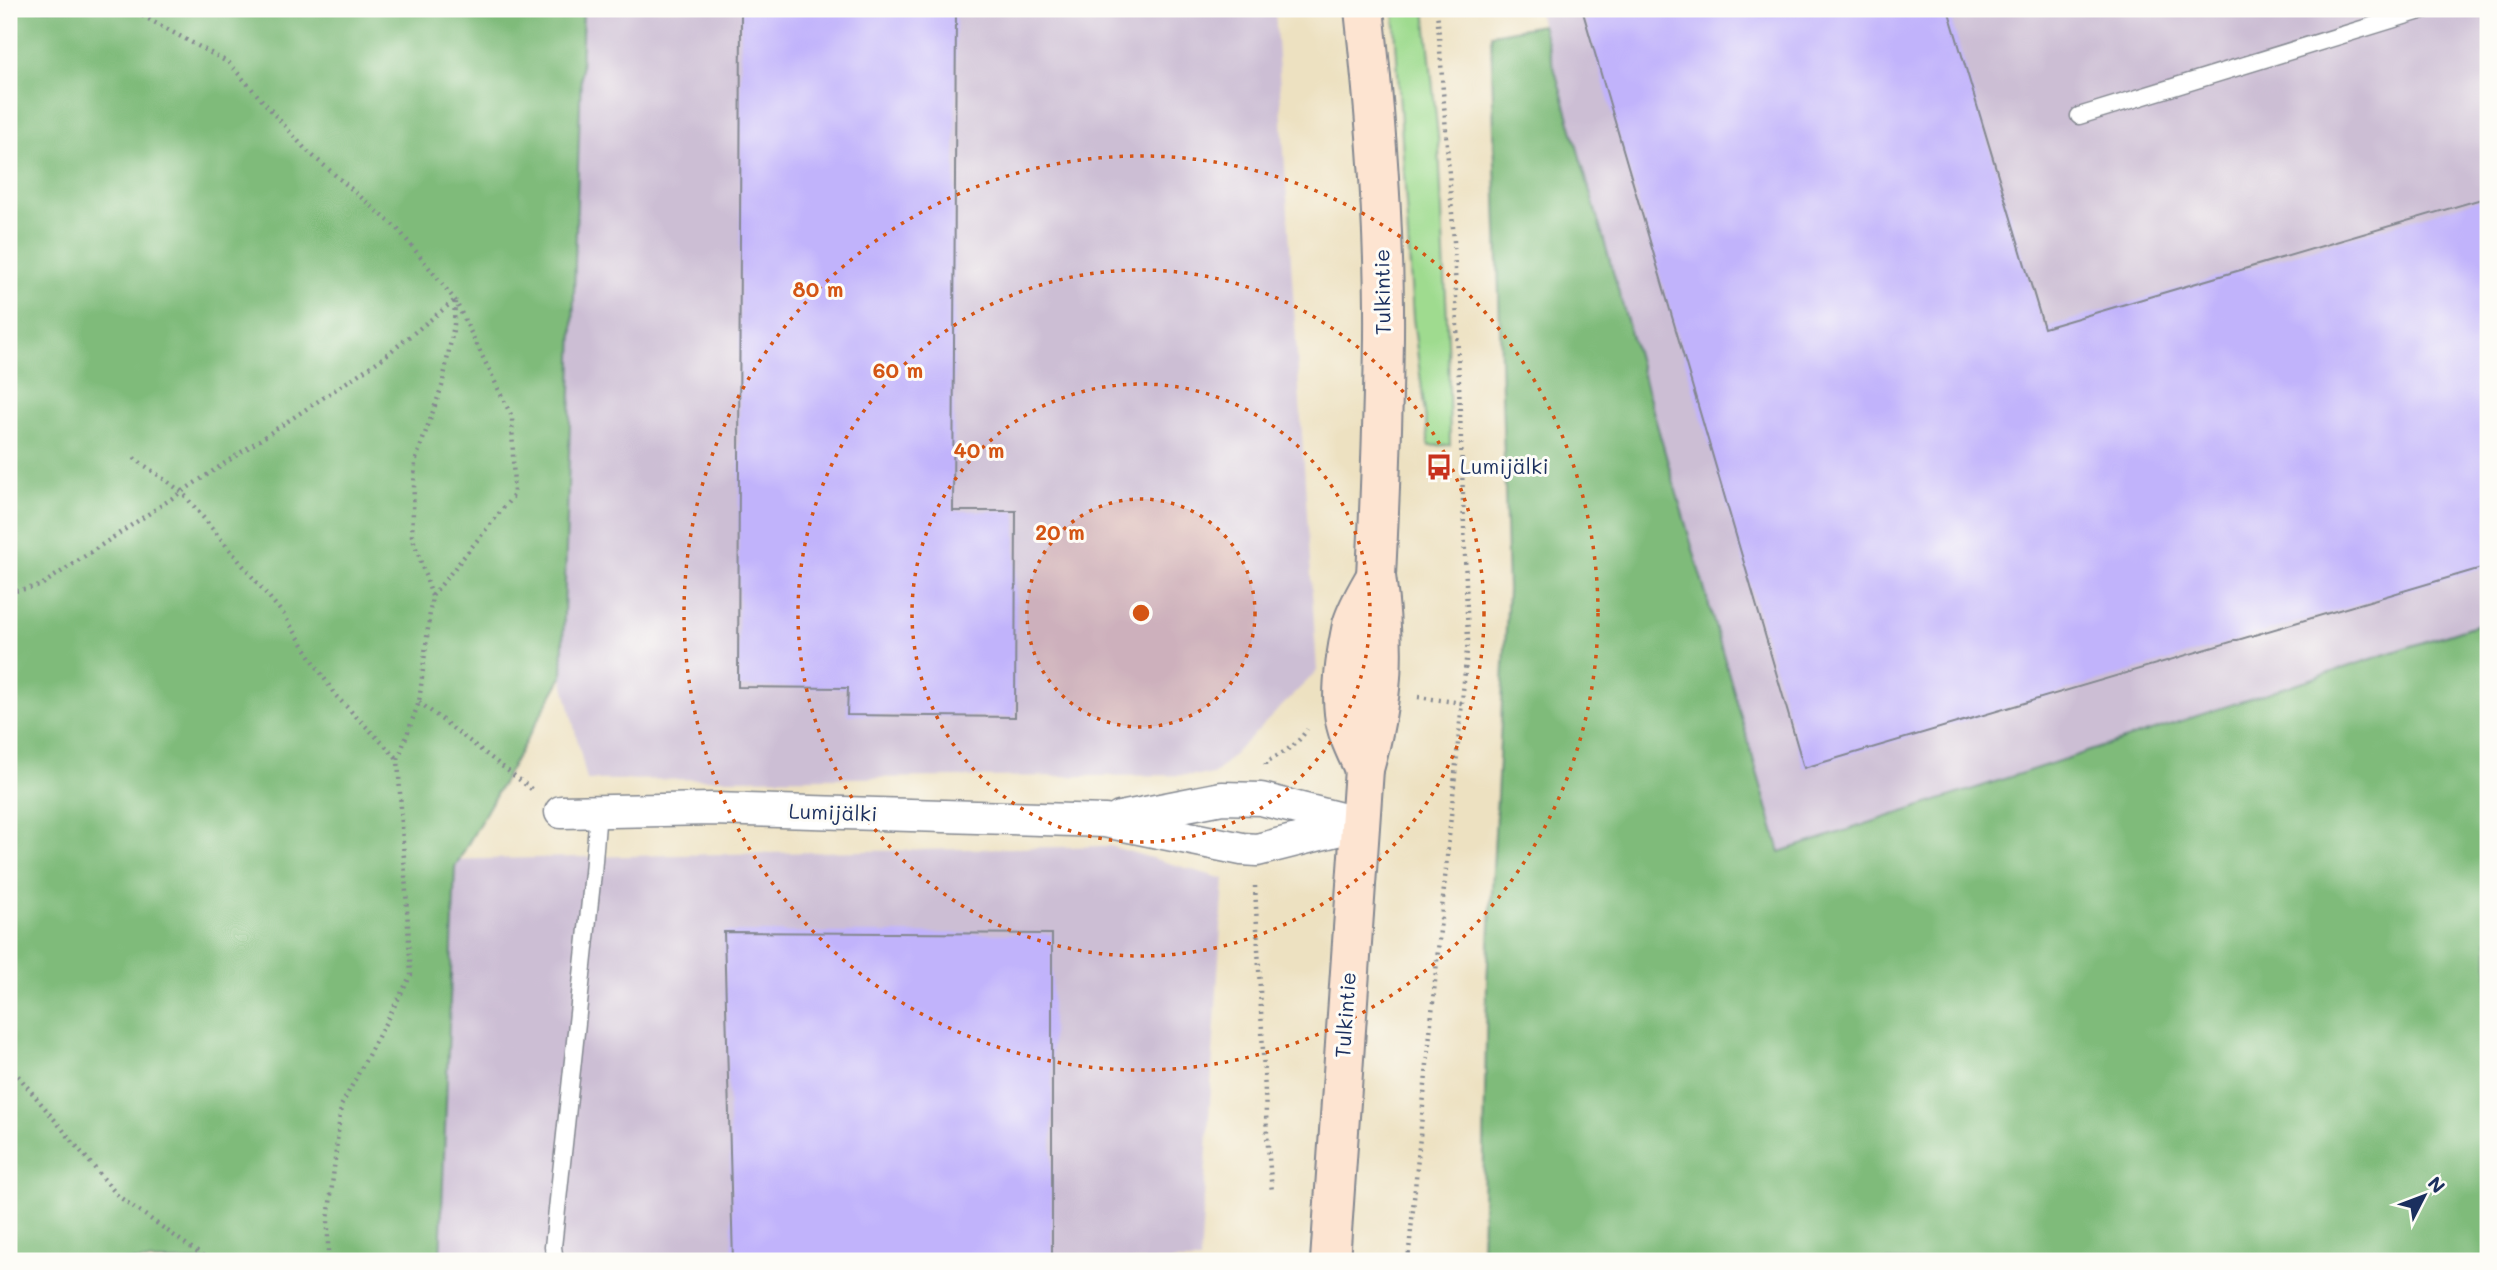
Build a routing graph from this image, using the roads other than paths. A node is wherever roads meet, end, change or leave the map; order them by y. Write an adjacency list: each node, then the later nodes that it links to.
1 (1364, 9): 7 (main road, Tulkintie)
2 (2427, 9): 3 (lane)
3 (2079, 116)
4 (598, 811): 5 (street, Lumijälki); 6 (street, Lumijälki); 8 (lane)
5 (561, 812)
6 (1104, 821): 7 (street, Lumijälki); 7 (street, Lumijälki)
7 (1360, 824): 9 (main road, Tulkintie)
8 (555, 1261)
9 (1331, 1261)

